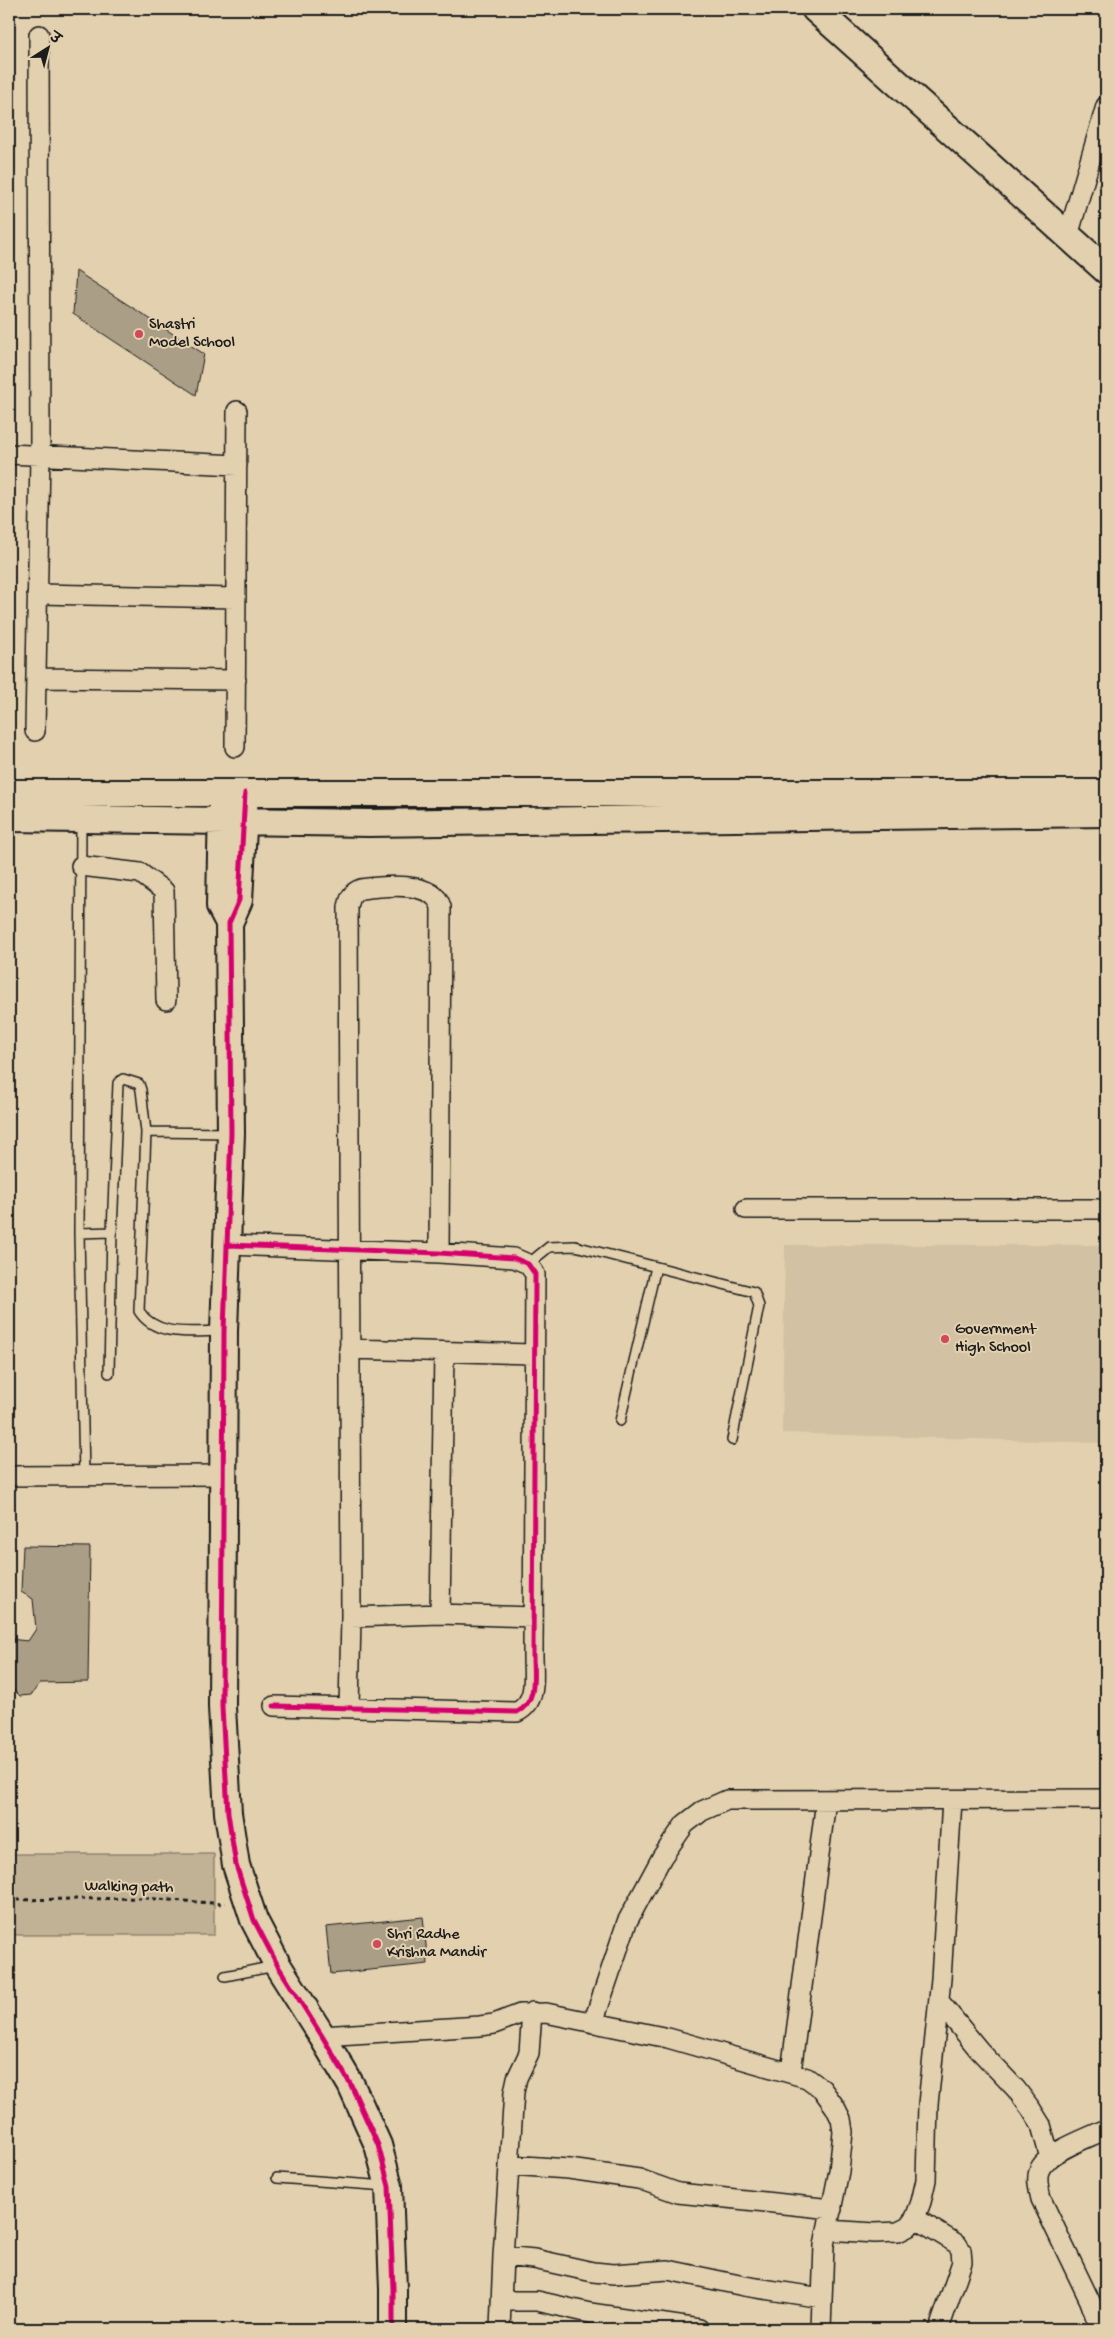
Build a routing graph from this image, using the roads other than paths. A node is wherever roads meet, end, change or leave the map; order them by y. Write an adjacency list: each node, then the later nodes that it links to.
1 (815, 9): 4 (main road)
2 (39, 35): 8 (street)
3 (1106, 106): 4 (street)
4 (1068, 236): 5 (main road)
5 (1106, 270)
6 (237, 411): 9 (street)
7 (9, 454): 8 (street)
8 (40, 455): 9 (street); 10 (street)
9 (237, 464): 11 (street)
10 (37, 594): 11 (street); 12 (street)
11 (236, 598): 13 (street)
12 (37, 678): 13 (street); 14 (street)
13 (236, 680): 15 (street)
14 (35, 731)
15 (235, 746)
16 (234, 792): 17 (main road); 18 (main road); 22 (main road)
17 (9, 793)
18 (1106, 793)
19 (1106, 813): 22 (main road)
20 (9, 818): 21 (main road)
21 (81, 819): 22 (main road); 23 (lane)
22 (232, 822): 26 (main road)
23 (81, 866): 24 (street); 30 (lane)
24 (166, 1000)
25 (146, 1132): 26 (lane); 29 (lane); 36 (lane)
26 (231, 1134): 31 (main road)
27 (746, 1209): 28 (street)
28 (1106, 1209)
29 (112, 1232): 30 (lane); 40 (lane)
30 (79, 1233): 45 (lane)
31 (228, 1244): 32 (street); 36 (main road)
32 (348, 1250): 33 (street); 33 (street); 37 (street)
33 (440, 1252): 34 (street)
34 (528, 1264): 35 (lane); 39 (street)
35 (656, 1267): 41 (lane); 42 (lane)
36 (224, 1331): 43 (main road)
37 (349, 1349): 38 (street); 47 (street)
38 (444, 1352): 39 (street); 46 (street)
39 (534, 1354): 48 (street)
40 (109, 1373)
41 (620, 1421)
42 (732, 1440)
43 (223, 1475): 45 (street); 54 (main road)
44 (9, 1476): 45 (street)
45 (84, 1476)
46 (440, 1614): 47 (street); 48 (street)
47 (351, 1616): 50 (street)
48 (534, 1617): 50 (street)
49 (274, 1706): 50 (street)
50 (349, 1708)
51 (1106, 1799): 53 (street)
52 (826, 1800): 53 (street); 58 (street); 60 (street)
53 (952, 1800): 56 (street)
54 (278, 1966): 55 (lane); 59 (main road)
55 (225, 1976)
56 (939, 2001): 62 (street); 67 (street)
57 (532, 2012): 58 (street); 59 (street); 63 (street)
58 (594, 2024): 60 (street)
59 (322, 2036): 65 (main road)
60 (791, 2072): 66 (street)
61 (1106, 2129): 62 (street)
62 (1050, 2158): 77 (street)
63 (509, 2164): 66 (street); 69 (street)
64 (277, 2178): 65 (lane)
65 (389, 2186): 72 (main road)
66 (832, 2208): 68 (street)
67 (915, 2218): 68 (street); 76 (street)
68 (827, 2230): 70 (street)
69 (503, 2256): 70 (street); 71 (street)
70 (822, 2298): 75 (street)
71 (501, 2301): 73 (street); 74 (street)
72 (393, 2329)
73 (500, 2329)
74 (699, 2329)
75 (823, 2329)
76 (939, 2329)
77 (1100, 2329)

